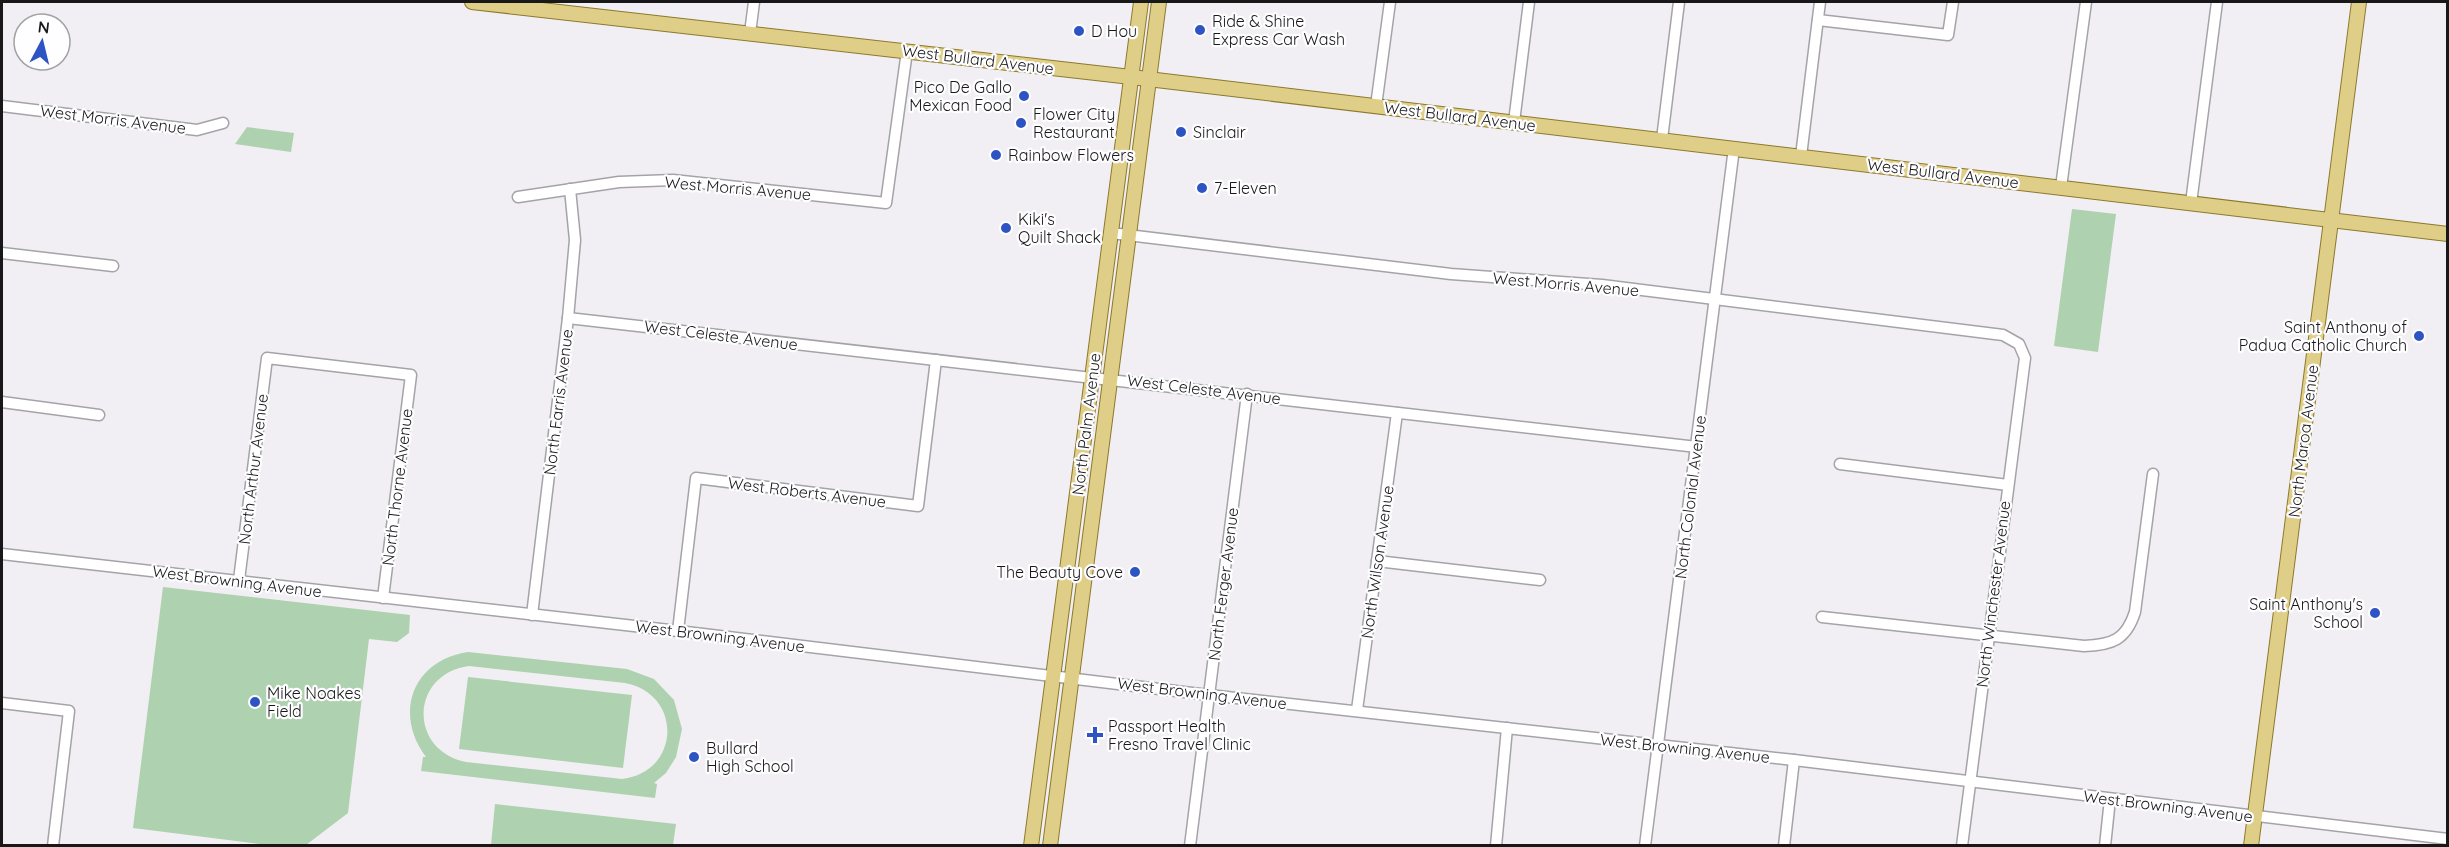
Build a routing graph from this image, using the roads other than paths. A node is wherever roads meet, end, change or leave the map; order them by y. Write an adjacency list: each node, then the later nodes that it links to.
1 (472, 2): 14 (main road, West Bullard Avenue)
2 (754, 2): 14 (street)
3 (1141, 2): 16 (main road, North Palm Avenue)
4 (1159, 2): 17 (main road, North Palm Avenue)
5 (1389, 2): 19 (street)
6 (1529, 2): 20 (street)
7 (1679, 2): 22 (street)
8 (1820, 2): 13 (street)
9 (1953, 2): 13 (street)
10 (2086, 2): 25 (street)
11 (2217, 2): 28 (street)
12 (2359, 2): 29 (main road, North Maroa Avenue)
13 (1818, 20): 24 (street)
14 (750, 33): 15 (main road, West Bullard Avenue)
15 (907, 51): 16 (main road, West Bullard Avenue); 26 (street, West Morris Avenue)
16 (1131, 77): 17 (main road, West Bullard Avenue); 30 (main road, North Palm Avenue)
17 (1149, 79): 19 (main road, West Bullard Avenue); 32 (main road, North Palm Avenue)
18 (2, 106): 21 (street, West Morris Avenue)
19 (1376, 106): 20 (main road, West Bullard Avenue)
20 (1514, 122): 22 (main road, West Bullard Avenue)
21 (223, 123)
22 (1662, 140): 23 (main road, West Bullard Avenue)
23 (1734, 148): 24 (main road, West Bullard Avenue); 35 (street, North Colonial Avenue)
24 (1801, 156): 25 (main road, West Bullard Avenue)
25 (2061, 187): 28 (main road, West Bullard Avenue)
26 (570, 189): 27 (street, West Morris Avenue); 36 (street, North Farris Avenue)
27 (518, 197)
28 (2191, 203): 29 (main road, West Bullard Avenue)
29 (2332, 219): 31 (main road, West Bullard Avenue); 69 (main road, North Maroa Avenue)
30 (1111, 233): 32 (street, West Morris Avenue); 40 (main road, North Palm Avenue)
31 (2448, 234)
32 (1129, 235): 35 (street, West Morris Avenue); 41 (main road, North Palm Avenue)
33 (2, 253): 34 (street)
34 (113, 266)
35 (1714, 299): 37 (street, West Morris Avenue); 46 (street, North Colonial Avenue)
36 (568, 318): 39 (street, West Celeste Avenue); 55 (street, North Farris Avenue)
37 (2019, 344): 49 (street, North Winchester Avenue)
38 (267, 358): 52 (street, North Arthur Avenue); 54 (street, North Thorne Avenue)
39 (936, 360): 40 (street, West Celeste Avenue); 57 (street, West Roberts Avenue)
40 (1092, 378): 41 (street, West Celeste Avenue); 59 (main road, North Palm Avenue)
41 (1110, 379): 42 (street, West Celeste Avenue); 60 (main road, North Palm Avenue)
42 (1247, 394): 44 (street, West Celeste Avenue); 61 (street, North Ferger Avenue)
43 (2, 402): 45 (street)
44 (1397, 413): 46 (street, West Celeste Avenue); 51 (street, North Wilson Avenue)
45 (99, 415)
46 (1697, 447): 65 (street, North Colonial Avenue)
47 (1840, 464): 49 (street)
48 (2152, 474): 58 (street)
49 (2008, 484): 58 (street, North Winchester Avenue)
50 (2, 554): 52 (street, West Browning Avenue)
51 (1377, 561): 53 (street); 63 (street, North Wilson Avenue)
52 (239, 580): 54 (street, West Browning Avenue)
53 (1540, 580)
54 (383, 598): 55 (street, West Browning Avenue)
55 (532, 615): 57 (street, West Browning Avenue)
56 (1822, 617): 58 (street)
57 (678, 631): 59 (street, West Browning Avenue)
58 (1988, 635): 67 (street, North Winchester Avenue)
59 (1053, 675): 60 (street, West Browning Avenue); 73 (main road, North Palm Avenue)
60 (1070, 677): 61 (street, West Browning Avenue); 74 (main road, North Palm Avenue)
61 (1209, 695): 63 (street, West Browning Avenue); 75 (street, North Ferger Avenue)
62 (2, 703): 72 (street)
63 (1357, 710): 64 (street, West Browning Avenue)
64 (1507, 728): 65 (street, West Browning Avenue); 76 (street)
65 (1657, 745): 66 (street, West Browning Avenue); 77 (street, North Colonial Avenue)
66 (1794, 760): 67 (street, West Browning Avenue); 78 (street)
67 (1969, 781): 68 (street, West Browning Avenue); 79 (street, North Winchester Avenue)
68 (2110, 799): 69 (street, West Browning Avenue); 80 (street)
69 (2255, 816): 70 (street, West Browning Avenue); 81 (main road, North Maroa Avenue)
70 (2403, 834): 71 (street, West Browning Avenue); 82 (street)
71 (2448, 839)
72 (52, 846)
73 (1031, 846)
74 (1050, 846)
75 (1190, 846)
76 (1496, 846)
77 (1645, 846)
78 (1784, 846)
79 (1962, 846)
80 (2105, 846)
81 (2251, 846)
82 (2402, 846)

